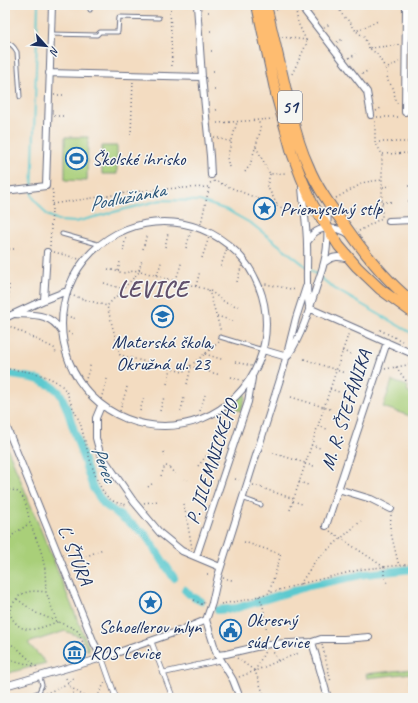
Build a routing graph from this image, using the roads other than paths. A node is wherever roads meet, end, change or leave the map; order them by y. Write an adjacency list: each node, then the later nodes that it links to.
1 (52, 5): 10 (street)
2 (90, 5): 8 (lane)
3 (197, 5): 13 (street)
4 (257, 5): 18 (main road, 51)
5 (266, 5): 20 (main road, 51)
6 (300, 5): 16 (street)
7 (406, 5): 15 (street)
8 (90, 10)
9 (159, 18): 10 (lane)
10 (50, 34): 12 (street)
11 (5, 42): 14 (lane)
12 (49, 73): 13 (street); 19 (street)
13 (202, 77): 17 (street)
14 (20, 97)
15 (404, 112)
16 (373, 113)
17 (210, 175)
18 (301, 177): 23 (main road, 51); 26 (street)
19 (5, 191)
20 (332, 201): 23 (street); 25 (main road, 51)
21 (413, 220): 22 (street)
22 (389, 221)
23 (327, 229): 25 (street); 26 (street); 29 (main road, 51); 30 (street)
24 (62, 234): 27 (lane)
25 (356, 234): 34 (main road, 51)
26 (307, 242): 31 (street)
27 (101, 244): 32 (street); 42 (street)
28 (47, 252): 33 (street)
29 (349, 259): 30 (street); 36 (main road, 51)
30 (324, 262): 35 (street)
31 (306, 287): 35 (street); 38 (street)
32 (69, 293): 33 (street); 39 (street)
33 (44, 300): 37 (street)
34 (413, 302)
35 (310, 308): 38 (street); 41 (street, M. R. ŠTEFÁNIKA); 44 (street)
36 (413, 313)
37 (9, 315): 39 (street)
38 (296, 318): 44 (street)
39 (64, 332): 46 (street)
40 (220, 338): 42 (lane)
41 (387, 342): 43 (street, M. R. ŠTEFÁNIKA); 48 (street, M. R. ŠTEFÁNIKA)
42 (263, 350): 44 (street); 45 (street)
43 (413, 354)
44 (287, 358): 49 (street)
45 (253, 376): 46 (street); 53 (street, P. JILEMNICKÉHO)
46 (101, 403): 53 (street, P. JILEMNICKÉHO)
47 (5, 424): 60 (street, Ľ. ŠTÚRA)
48 (338, 489): 51 (street, M. R. ŠTEFÁNIKA); 52 (street, M. R. ŠTEFÁNIKA)
49 (242, 498): 50 (lane); 54 (street)
50 (261, 505)
51 (391, 509)
52 (325, 526)
53 (196, 557): 54 (street, P. JILEMNICKÉHO)
54 (220, 567): 55 (street)
55 (206, 620): 57 (street); 59 (street)
56 (369, 637): 58 (street)
57 (151, 641): 60 (street); 61 (street)
58 (312, 642): 59 (street); 68 (street)
59 (219, 657): 61 (street); 67 (street)
60 (102, 658): 62 (street); 65 (street, Ľ. ŠTÚRA)
61 (163, 673): 66 (street)
62 (40, 676): 63 (street); 64 (lane)
63 (5, 686)
64 (25, 698)
65 (116, 698)
66 (172, 698)
67 (240, 698)
68 (328, 698)

